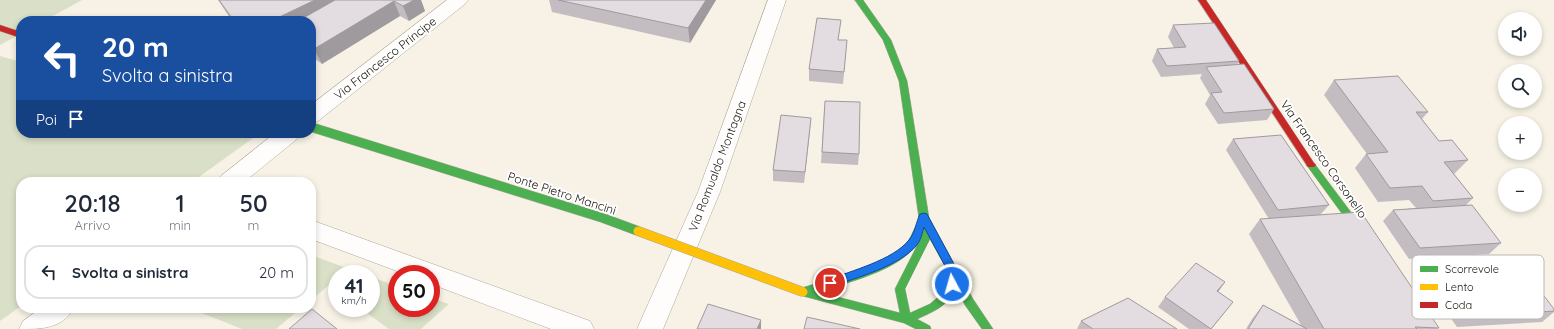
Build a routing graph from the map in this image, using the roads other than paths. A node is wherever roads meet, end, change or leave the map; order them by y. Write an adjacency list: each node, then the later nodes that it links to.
1 (459, 0): 7 (street, Via Francesco Principe)
2 (777, 0): 20 (street, Via Romualdo Montagna)
3 (1202, 0): 13 (main road, Via Francesco Corsonello)
4 (858, 1): 11 (main road)
5 (0, 28): 6 (main road)
6 (16, 33)
7 (316, 112)
8 (316, 128): 15 (main road, Ponte Pietro Mancini, bridge)
9 (283, 138): 10 (street)
10 (235, 177)
11 (924, 217): 14 (main road); 15 (main road); 17 (main road)
12 (316, 231): 19 (street)
13 (1372, 247)
14 (955, 275): 17 (main road); 22 (main road)
15 (803, 292): 17 (main road, Ponte Pietro Mancini)
16 (53, 313): 18 (street)
17 (906, 319): 21 (main road, Ponte Pietro Mancini)
18 (32, 329)
19 (581, 329)
20 (650, 329)
21 (926, 329)
22 (988, 329)

